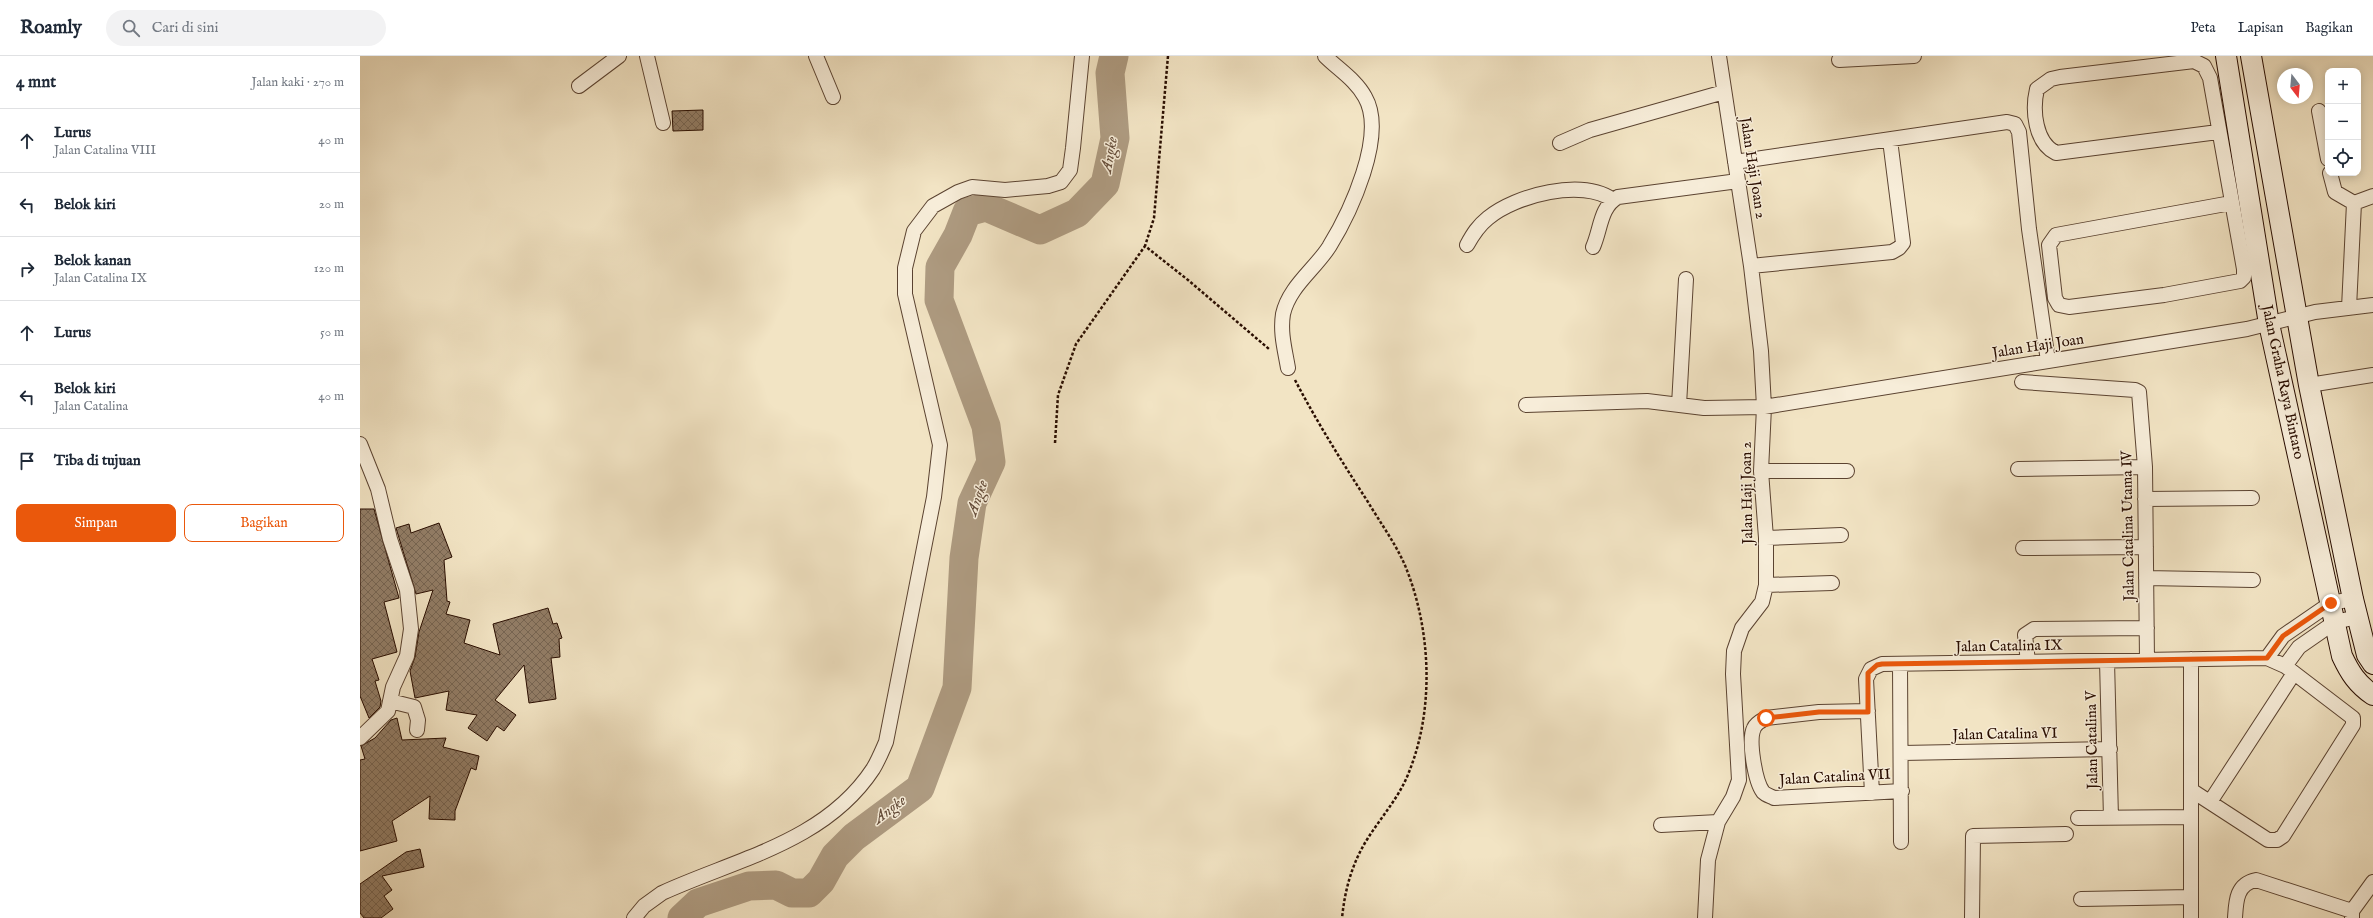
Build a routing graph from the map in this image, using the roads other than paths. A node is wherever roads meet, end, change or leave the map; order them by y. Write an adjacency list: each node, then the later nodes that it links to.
1 (619, 56): 13 (street)
2 (647, 56): 17 (street)
3 (816, 56): 15 (street)
4 (1082, 56): 93 (street)
5 (1325, 56): 38 (street)
6 (1719, 56): 14 (street, Jalan Haji Joan 2)
7 (1914, 56): 11 (street)
8 (2226, 56): 36 (main road, Jalan Graha Raya Bintaro)
9 (2251, 56): 35 (main road, Jalan Graha Raya Bintaro)
10 (2193, 58): 12 (street); 18 (street)
11 (1839, 60)
12 (2150, 61): 18 (street)
13 (579, 86)
14 (1724, 92): 20 (street); 22 (street, Jalan Haji Joan 2)
15 (833, 97)
16 (2319, 111): 21 (street)
17 (664, 123)
18 (2218, 132): 27 (street)
19 (1890, 140): 22 (street); 31 (street); 37 (street)
20 (1560, 143)
21 (2325, 144)
22 (1735, 162): 24 (street, Jalan Haji Joan 2)
23 (2331, 176): 28 (street)
24 (1738, 181): 26 (street); 31 (street, Jalan Haji Joan 2)
25 (2373, 196): 28 (street)
26 (1613, 200): 29 (street); 30 (street)
27 (2231, 203): 27 (street)
28 (2354, 203): 34 (street)
29 (1467, 244)
30 (1593, 247)
31 (1751, 266): 44 (street, Jalan Haji Joan 2)
32 (1686, 279): 43 (street)
33 (2373, 305): 34 (street, Jalan Haji Joan)
34 (2349, 308): 35 (street, Jalan Haji Joan)
35 (2306, 315): 36 (street, Jalan Haji Joan); 41 (main road, Jalan Graha Raya Bintaro)
36 (2269, 324): 37 (street, Jalan Haji Joan); 61 (main road, Jalan Graha Raya Bintaro)
37 (2048, 361): 44 (street, Jalan Haji Joan)
38 (1288, 368)
39 (2373, 375): 41 (street)
40 (2022, 382): 46 (street, Jalan Catalina Utama IV)
41 (2309, 385): 60 (main road, Jalan Graha Raya Bintaro)
42 (1526, 404): 43 (street, Jalan Haji Joan)
43 (1679, 405): 44 (street, Jalan Haji Joan)
44 (1764, 407): 48 (street, Jalan Haji Joan 2)
45 (360, 444): 72 (street)
46 (2145, 467): 47 (street); 51 (street, Jalan Catalina Utama IV)
47 (2018, 469)
48 (1761, 471): 49 (street); 53 (street, Jalan Haji Joan 2)
49 (1847, 471)
50 (2252, 498): 51 (street)
51 (2145, 499): 54 (street, Jalan Catalina Utama IV)
52 (1842, 535): 53 (street)
53 (1766, 538): 59 (street, Jalan Haji Joan 2)
54 (2146, 547): 55 (street); 56 (street, Jalan Catalina Utama IV)
55 (2023, 548)
56 (2146, 578): 57 (street); 62 (street, Jalan Catalina Utama IV)
57 (2253, 580)
58 (1832, 583): 59 (street)
59 (1766, 585): 85 (street, Jalan Haji Joan 2)
60 (2355, 608): 61 (street); 61 (street); 68 (main road, Jalan Graha Raya Bintaro)
61 (2333, 613): 63 (street); 70 (street); 71 (main road, Jalan Graha Raya Bintaro)
62 (2147, 628): 65 (street, Jalan Catalina Utama IV); 67 (street)
63 (2267, 658): 64 (street, Jalan Catalina IX); 70 (street)
64 (2191, 659): 65 (street, Jalan Catalina IX); 78 (street)
65 (2148, 660): 66 (street, Jalan Catalina IX)
66 (2107, 661): 67 (street, Jalan Catalina IX); 76 (street, Jalan Catalina V)
67 (2028, 662): 69 (street, Jalan Catalina IX)
68 (2373, 664)
69 (1900, 665): 73 (street, Jalan Catalina IX); 77 (street)
70 (2289, 670): 81 (street); 81 (street)
71 (2373, 695)
72 (390, 701): 74 (street); 75 (street)
73 (1868, 712): 80 (street); 80 (street, Jalan Catalina VII)
74 (417, 730)
75 (360, 738)
76 (2110, 749): 77 (street, Jalan Catalina VI); 84 (street, Jalan Catalina V)
77 (1902, 754): 79 (street)
78 (2191, 790): 81 (street); 82 (street)
79 (1902, 791): 80 (street, Jalan Catalina VII); 88 (street)
80 (1872, 793)
81 (2210, 802)
82 (2191, 817): 84 (street); 90 (street)
83 (2078, 818): 84 (street)
84 (2111, 818)
85 (1718, 822): 86 (street); 94 (street, Jalan Haji Joan 2)
86 (1661, 826)
87 (2066, 834): 95 (street)
88 (1901, 842)
89 (2373, 882): 92 (street)
90 (2191, 897): 91 (street); 96 (street)
91 (2081, 898)
92 (2352, 915): 97 (street)
93 (634, 918)
94 (1705, 918)
95 (1972, 918)
96 (2190, 918)
97 (2235, 918)

